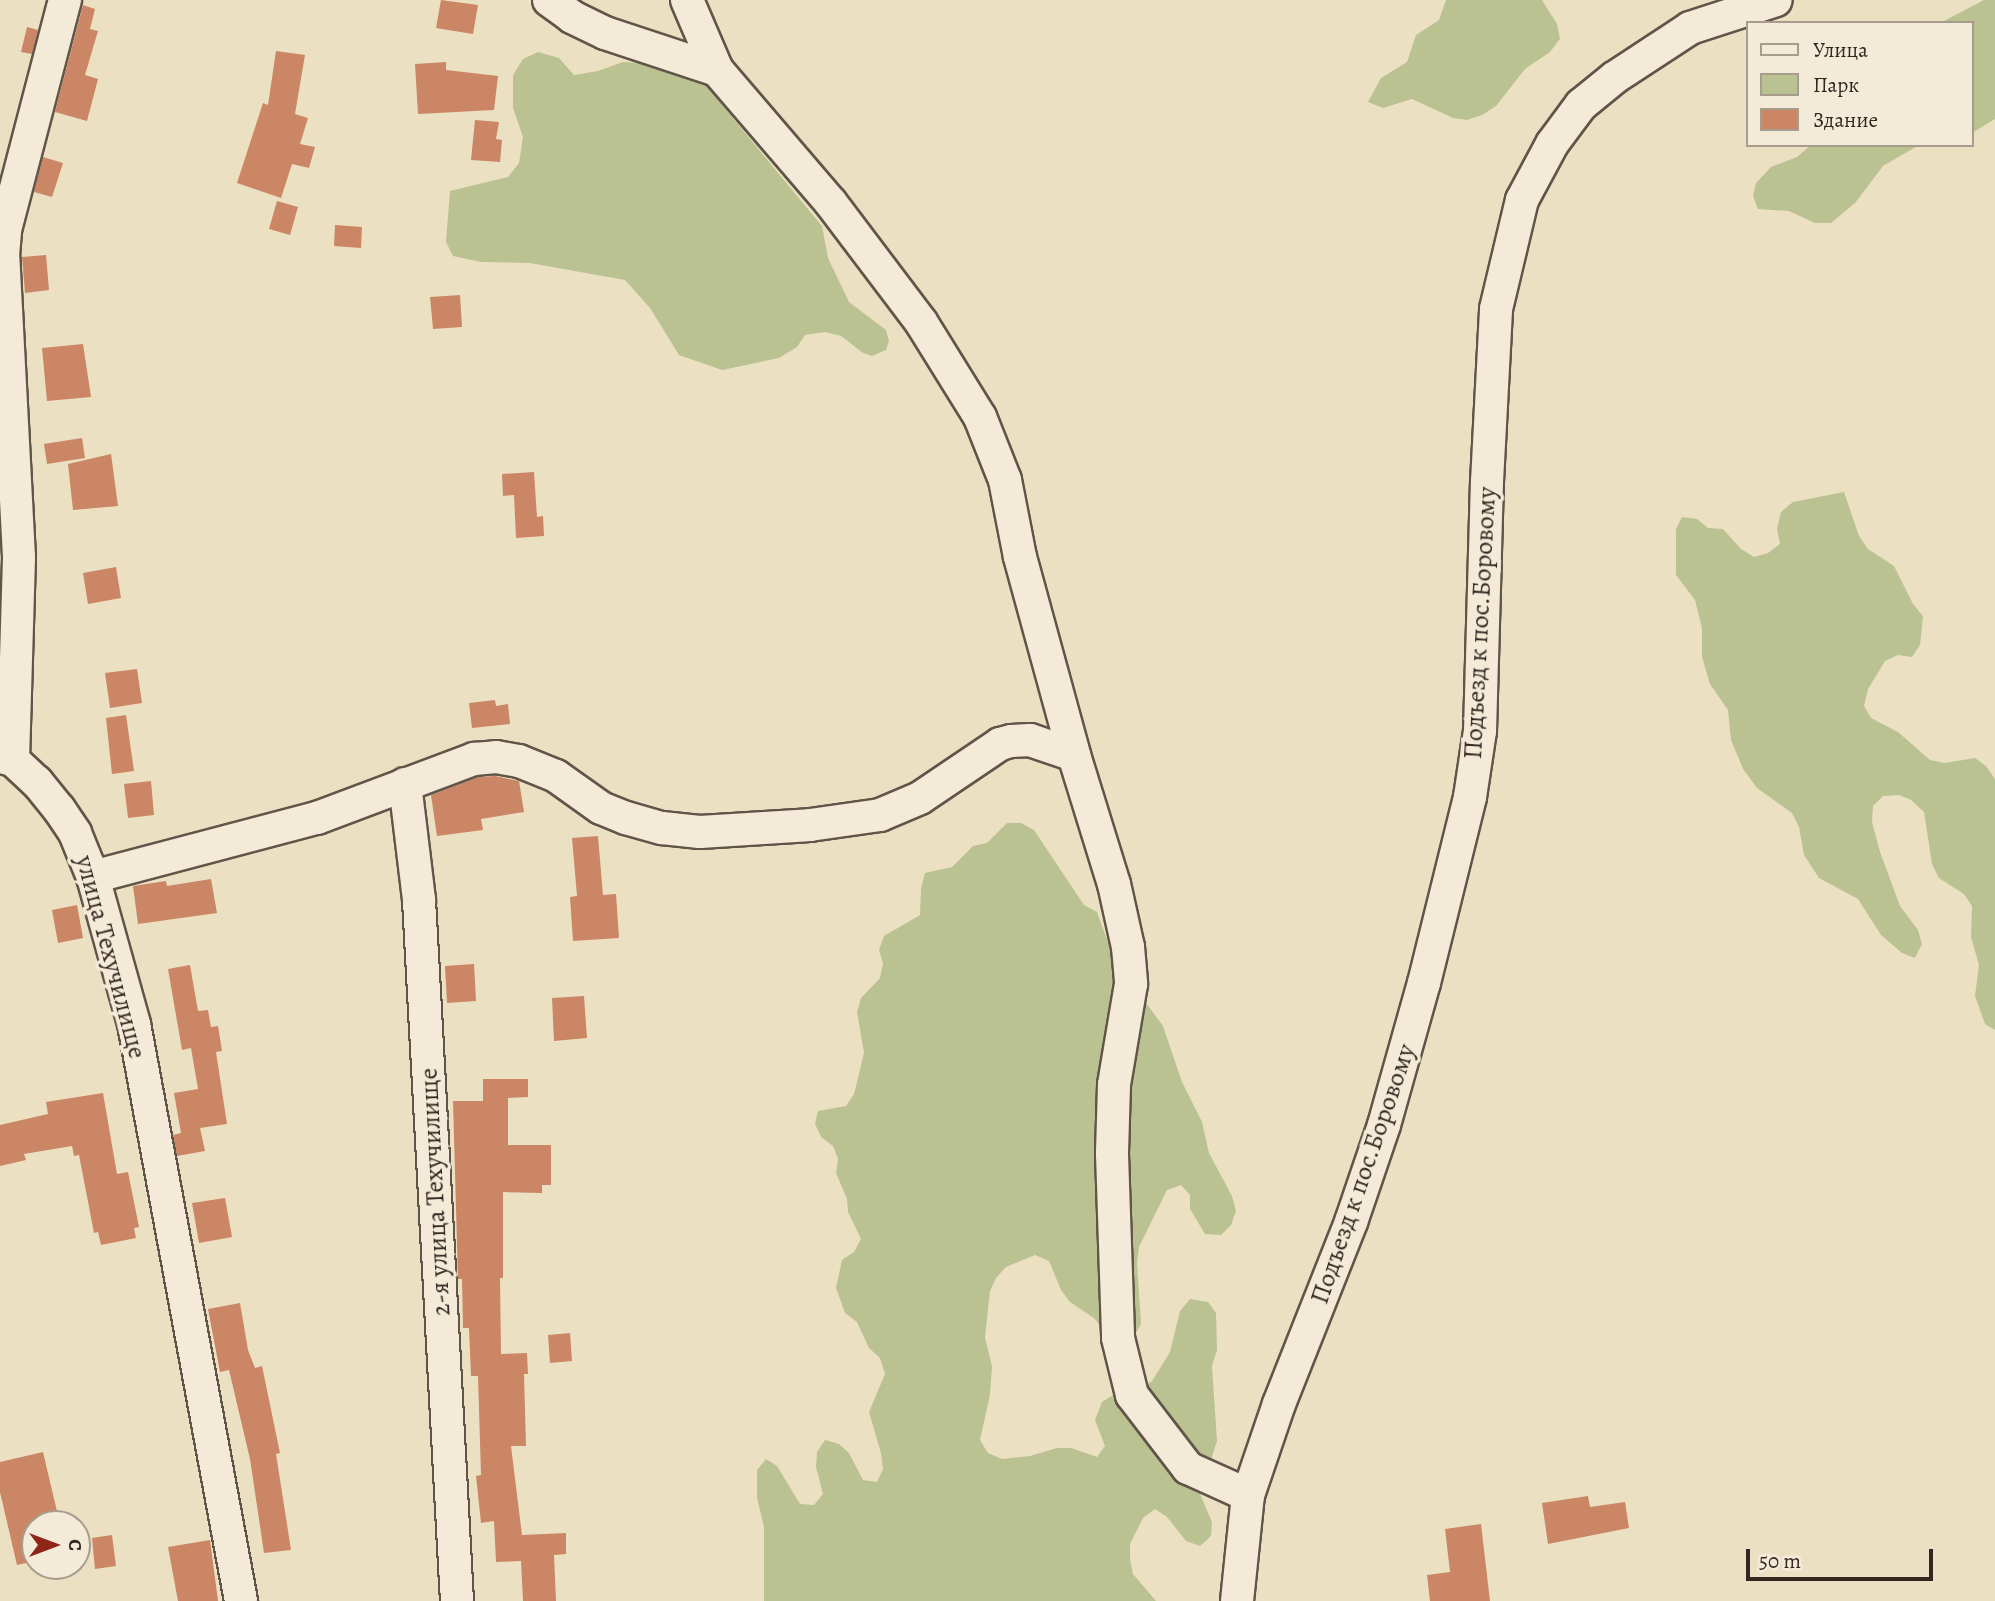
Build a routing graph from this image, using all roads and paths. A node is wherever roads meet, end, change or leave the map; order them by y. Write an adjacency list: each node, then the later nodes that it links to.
1 (65, 0): 7 (street, улица Техучилище)
2 (549, 0): 5 (street)
3 (687, 0): 5 (street)
4 (1776, 0): 10 (street, Подъезд к пос.Боровому)
5 (717, 70): 6 (street)
6 (1074, 755): 8 (street); 10 (street)
7 (7, 758): 9 (street, улица Техучилище)
8 (405, 784): 9 (street); 12 (street, 2-я улица Техучилище)
9 (93, 877): 11 (street, улица Техучилище)
10 (1248, 1495): 13 (street, Подъезд к пос.Боровому)
11 (241, 1601)
12 (457, 1601)
13 (1237, 1601)

